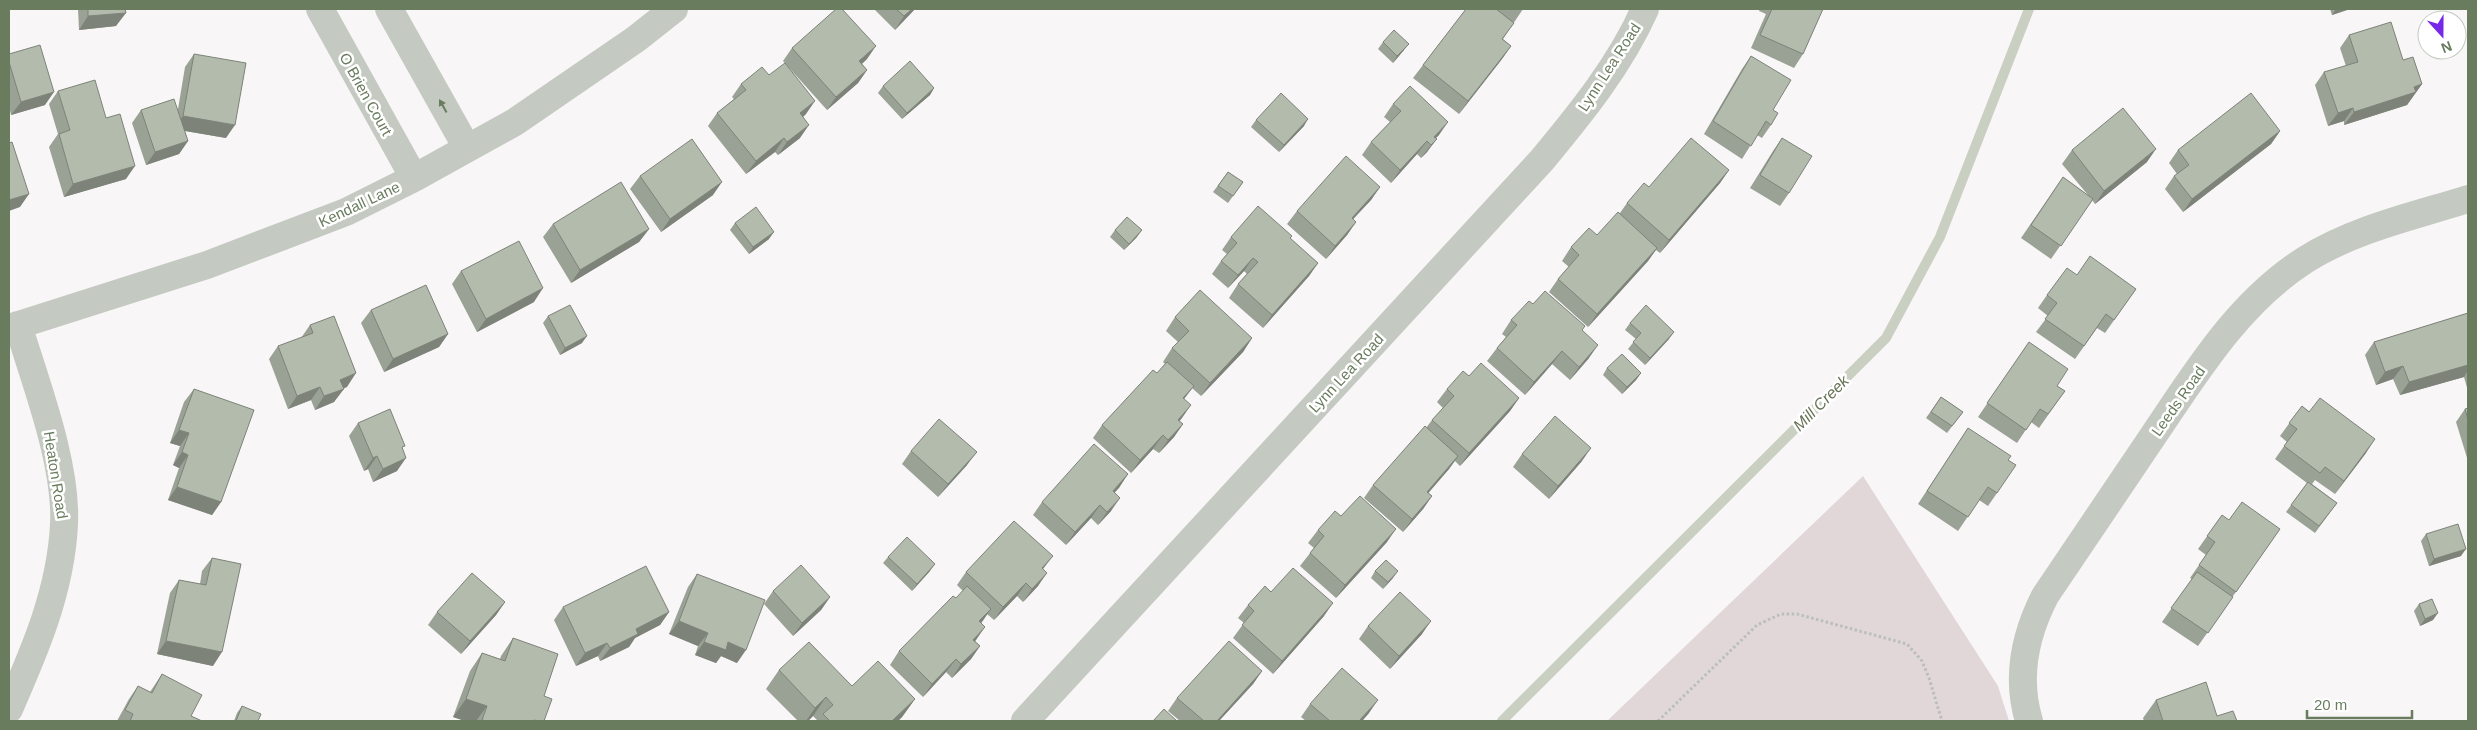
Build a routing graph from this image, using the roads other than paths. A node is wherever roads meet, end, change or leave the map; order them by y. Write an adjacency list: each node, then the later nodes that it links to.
1 (320, 9): 6 (street, O Brien Court)
2 (389, 9): 5 (street, one-way to 2)
3 (674, 9): 5 (street, Kendall Lane)
4 (1645, 9): 10 (street, Lynn Lea Road)
5 (467, 148): 6 (street, Kendall Lane)
6 (414, 178): 8 (street, Kendall Lane)
7 (2468, 199): 11 (street, Leeds Road)
8 (13, 327): 9 (street, Heaton Road)
9 (9, 709)
10 (1025, 721)
11 (2029, 721)

